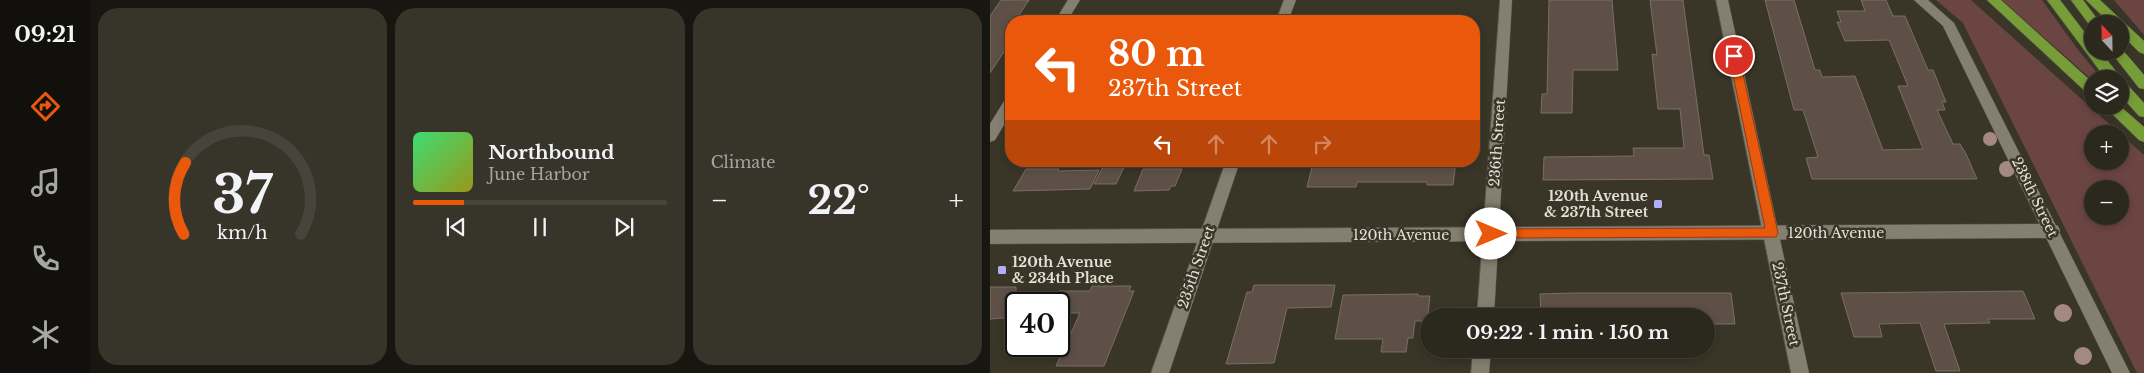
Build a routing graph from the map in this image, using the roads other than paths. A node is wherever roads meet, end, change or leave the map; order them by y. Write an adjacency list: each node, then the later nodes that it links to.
1 (1074, 0): 10 (street)
2 (1290, 0): 11 (street)
3 (1506, 0): 30 (street, 236th Street)
4 (1722, 0): 28 (street, 237th Street)
5 (1920, 0): 27 (street, 238th Street)
6 (1993, 0): 18 (highway)
7 (2053, 0): 17 (highway)
8 (2077, 0): 12 (highway)
9 (2092, 0): 13 (highway)
10 (1065, 15)
11 (1284, 15)
12 (2088, 15)
13 (2109, 15)
14 (2129, 34): 15 (highway)
15 (2144, 49)
16 (2124, 60): 19 (highway)
17 (2107, 70)
18 (2084, 82)
19 (2144, 84)
20 (2129, 96): 22 (highway)
21 (1005, 112): 24 (street)
22 (2144, 112)
23 (2121, 115): 25 (highway)
24 (990, 136)
25 (2144, 136)
26 (1231, 167): 29 (street, 235th Street)
27 (2052, 231): 28 (street, 120th Avenue); 37 (street, 238th Street)
28 (1772, 233): 30 (street, 120th Avenue); 36 (street, 237th Street)
29 (1208, 234): 30 (street, 120th Avenue); 31 (street, 120th Avenue); 34 (street, 235th Street)
30 (1491, 234): 32 (street, 236th Street)
31 (990, 237)
32 (1485, 308)
33 (1481, 358): 35 (street)
34 (1160, 373)
35 (1480, 373)
36 (1800, 373)
37 (2121, 373)

